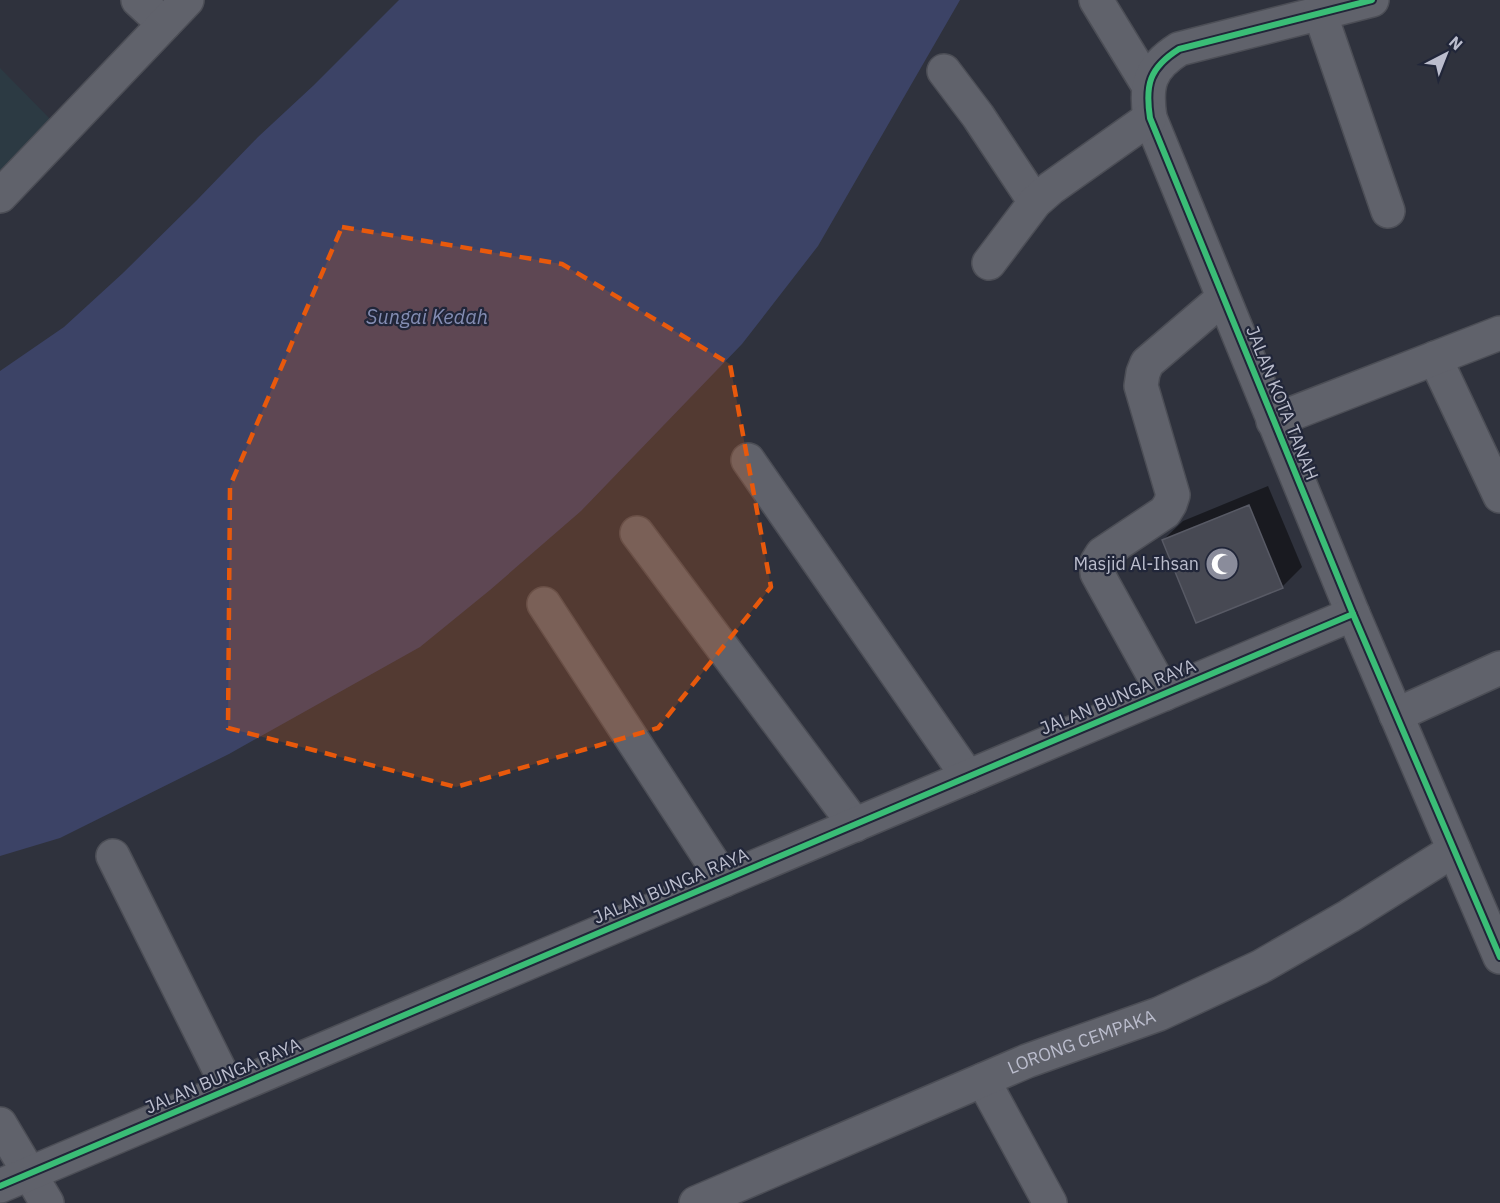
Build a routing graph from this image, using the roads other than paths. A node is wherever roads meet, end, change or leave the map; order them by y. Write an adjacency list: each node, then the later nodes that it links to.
1 (138, 0): 7 (street)
2 (187, 0): 7 (street)
3 (1096, 0): 9 (street)
4 (1372, 0): 6 (street)
5 (1271, 12): 6 (street); 9 (street)
6 (1320, 13): 13 (street)
7 (164, 24): 11 (street)
8 (944, 71): 12 (street)
9 (1148, 85): 10 (street, JALAN KOTA TANAH)
10 (1150, 118): 12 (street); 15 (street, JALAN KOTA TANAH)
11 (0, 196)
12 (1035, 202): 14 (street)
13 (1388, 212)
14 (989, 263)
15 (1223, 298): 18 (street, JALAN KOTA TANAH); 25 (street)
16 (1500, 333): 17 (street)
17 (1435, 358): 18 (street); 20 (street)
18 (1274, 421): 23 (street, JALAN KOTA TANAH)
19 (748, 460): 27 (street)
20 (1500, 496)
21 (637, 533): 28 (street)
22 (544, 604): 31 (street)
23 (1353, 614): 25 (street, JALAN BUNGA RAYA); 26 (street, JALAN KOTA TANAH)
24 (1500, 668): 26 (street)
25 (1164, 694): 27 (street, JALAN BUNGA RAYA)
26 (1396, 715): 29 (street, JALAN KOTA TANAH)
27 (968, 777): 28 (street, JALAN BUNGA RAYA)
28 (855, 825): 31 (street, JALAN BUNGA RAYA)
29 (1454, 850): 32 (street, JALAN KOTA TANAH); 33 (street, LORONG CEMPAKA)
30 (113, 856): 34 (street)
31 (724, 880): 34 (street, JALAN BUNGA RAYA)
32 (1500, 957)
33 (983, 1080): 39 (street, LORONG CEMPAKA); 40 (street)
34 (228, 1089): 36 (street, JALAN BUNGA RAYA)
35 (0, 1124): 36 (street)
36 (30, 1174): 37 (street, JALAN BUNGA RAYA); 38 (street)
37 (0, 1186)
38 (47, 1203)
39 (696, 1203)
40 (1050, 1203)

